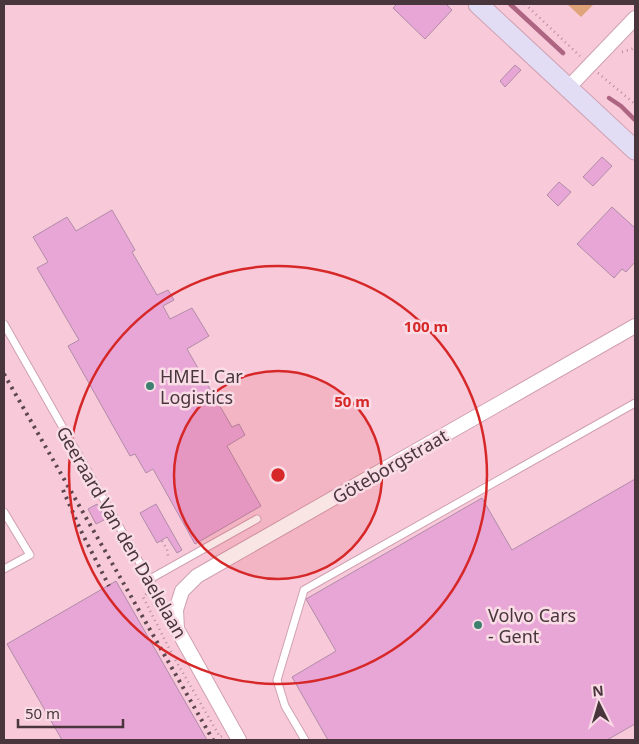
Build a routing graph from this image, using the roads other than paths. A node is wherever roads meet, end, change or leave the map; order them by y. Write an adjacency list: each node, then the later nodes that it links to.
1 (478, 4): 3 (main road)
2 (635, 18): 3 (street)
3 (568, 88): 4 (main road)
4 (635, 150)
5 (4, 324): 11 (lane, Geeraard Van den Daelelaan)
6 (635, 326): 12 (street, Göteborgstraat)
7 (635, 403): 14 (lane)
8 (4, 512): 10 (lane)
9 (257, 519): 11 (lane)
10 (4, 569)
11 (150, 579): 12 (lane, Geeraard Van den Daelelaan)
12 (177, 629): 13 (street, Geeraard Van den Daelelaan)
13 (239, 740)
14 (305, 740)

